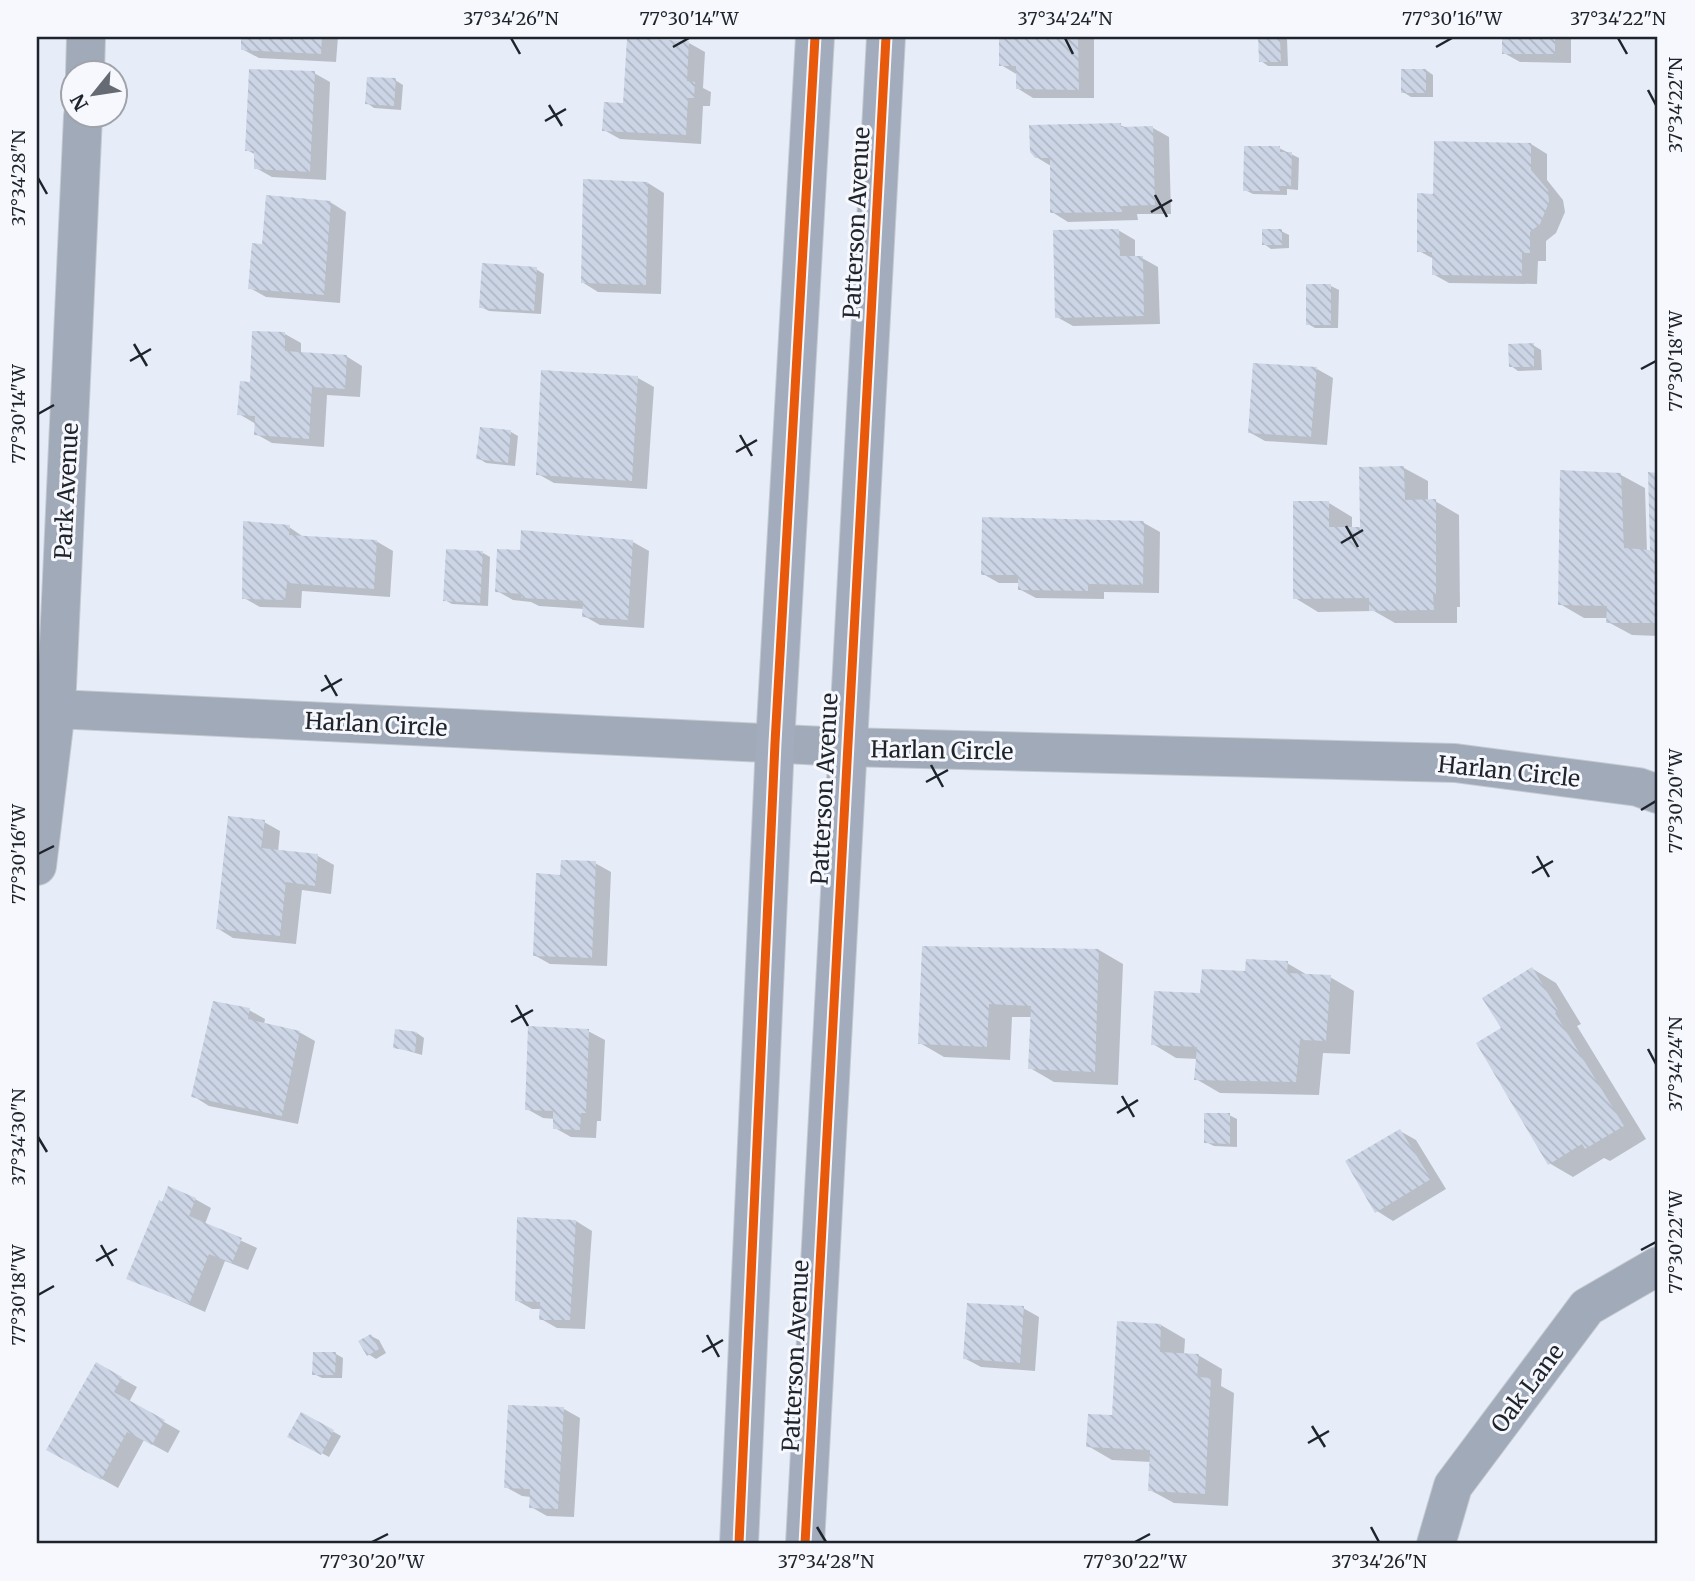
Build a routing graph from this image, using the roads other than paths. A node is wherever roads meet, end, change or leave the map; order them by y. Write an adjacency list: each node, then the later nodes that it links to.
1 (86, 37): 4 (street)
2 (815, 37): 7 (main road, Patterson Avenue)
3 (887, 37): 8 (main road, Patterson Avenue)
4 (85, 60)
5 (82, 130): 6 (street, Park Avenue)
6 (56, 709): 7 (street, Harlan Circle); 10 (street, Park Avenue)
7 (775, 743): 8 (street, Harlan Circle); 12 (main road, Patterson Avenue)
8 (846, 747): 9 (street, Harlan Circle); 13 (main road, Patterson Avenue)
9 (1658, 794)
10 (37, 866)
11 (1658, 1266): 14 (street, Oak Lane)
12 (739, 1544)
13 (804, 1544)
14 (1436, 1544)

